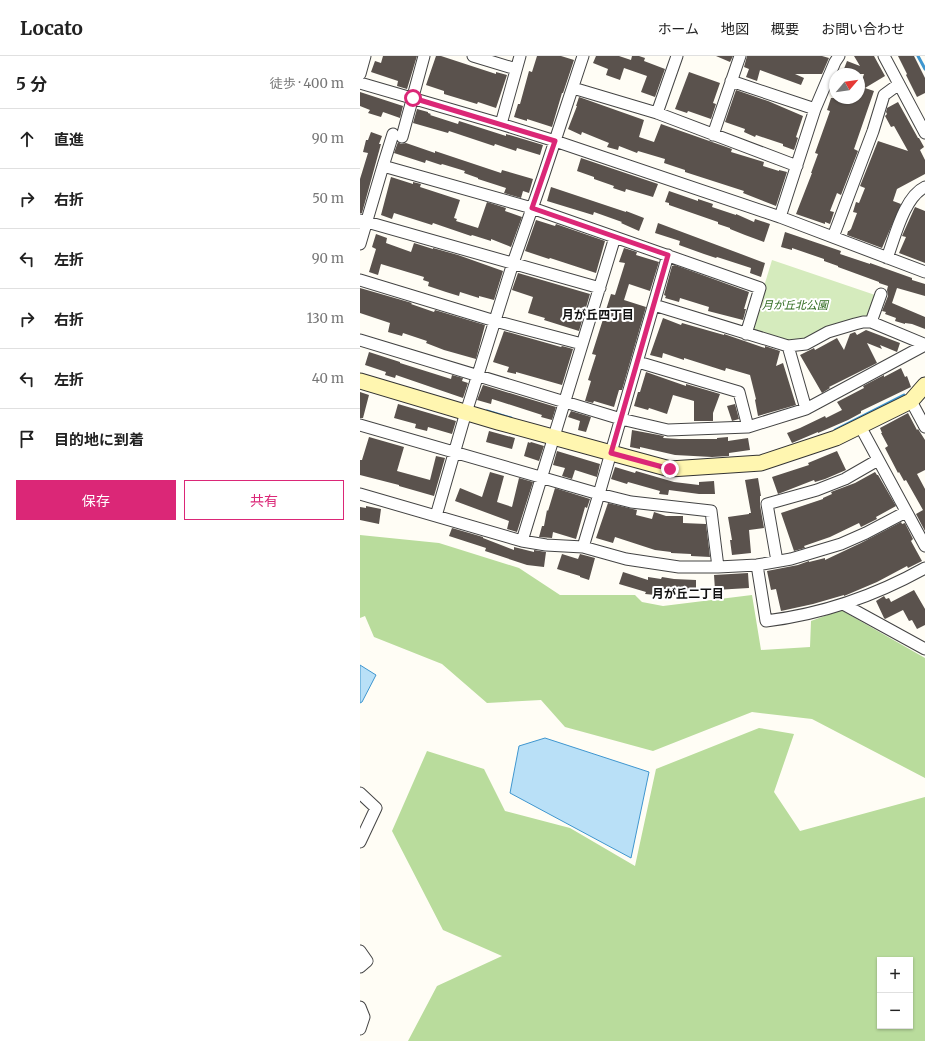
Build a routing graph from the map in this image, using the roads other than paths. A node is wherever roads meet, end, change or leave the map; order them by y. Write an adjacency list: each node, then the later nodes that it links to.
1 (365, 56): 11 (street)
2 (424, 56): 16 (street)
3 (473, 56): 10 (street)
4 (520, 56): 10 (street)
5 (583, 56): 15 (street)
6 (740, 56): 12 (street)
7 (884, 56): 14 (street)
8 (673, 57): 18 (street)
9 (834, 58): 17 (street)
10 (516, 69): 19 (street)
11 (360, 74)
12 (731, 81): 17 (street); 21 (street)
13 (360, 83): 16 (street)
14 (899, 84): 20 (street); 30 (street)
15 (573, 88): 18 (street); 22 (street)
16 (413, 98): 19 (street); 23 (street)
17 (815, 109): 24 (street)
18 (657, 113): 21 (street)
19 (501, 124): 22 (street)
20 (925, 132)
21 (713, 135): 24 (street)
22 (555, 141): 26 (street); 27 (street)
23 (383, 166): 26 (street); 28 (street)
24 (796, 166): 27 (street)
25 (925, 186): 33 (street)
26 (532, 208): 29 (street); 34 (street)
27 (780, 217): 30 (street)
28 (363, 221): 31 (street); 34 (street)
29 (615, 237): 32 (street); 37 (street)
30 (833, 237): 33 (street)
31 (360, 244)
32 (668, 255): 39 (street); 42 (street)
33 (887, 258): 35 (street)
34 (513, 263): 37 (street); 40 (street)
35 (925, 272)
36 (360, 280): 40 (street)
37 (600, 288): 44 (street)
38 (881, 294): 41 (street)
39 (654, 305): 42 (street); 47 (street)
40 (495, 321): 44 (street); 48 (street)
41 (871, 322): 45 (street); 46 (street)
42 (746, 334): 46 (street)
43 (360, 340): 48 (street)
44 (582, 344): 51 (street)
45 (925, 344): 53 (street)
46 (788, 346): 53 (street)
47 (638, 362): 55 (street); 58 (street)
48 (478, 375): 51 (street); 54 (street)
49 (360, 381): 54 (street)
50 (925, 385): 52 (street)
51 (564, 401): 55 (street); 60 (street)
52 (910, 401): 57 (street); 59 (street)
53 (806, 409): 58 (street)
54 (467, 412): 60 (street); 61 (street)
55 (621, 419): 58 (street); 62 (street)
56 (360, 425): 61 (street)
57 (860, 426): 62 (street); 63 (street)
58 (748, 427)
59 (925, 427)
60 (553, 437): 62 (street); 64 (street)
61 (454, 452): 64 (street); 68 (street)
62 (611, 453): 66 (street)
63 (878, 460): 67 (street); 72 (street)
64 (541, 478): 66 (street); 69 (street)
65 (360, 494): 68 (street)
66 (599, 494): 71 (street); 74 (street)
67 (906, 512): 70 (street); 72 (street)
68 (436, 516): 69 (street)
69 (522, 541): 71 (street)
70 (925, 546)
71 (583, 547): 74 (street)
72 (777, 561): 73 (street)
73 (757, 565): 74 (street); 76 (street)
74 (718, 567)
75 (925, 568): 76 (street)
76 (843, 604): 77 (street)
77 (925, 649)
78 (360, 793): 79 (street)
79 (361, 838)
80 (360, 951): 81 (street)
81 (360, 967)
82 (360, 1007): 83 (street)
83 (360, 1029)

